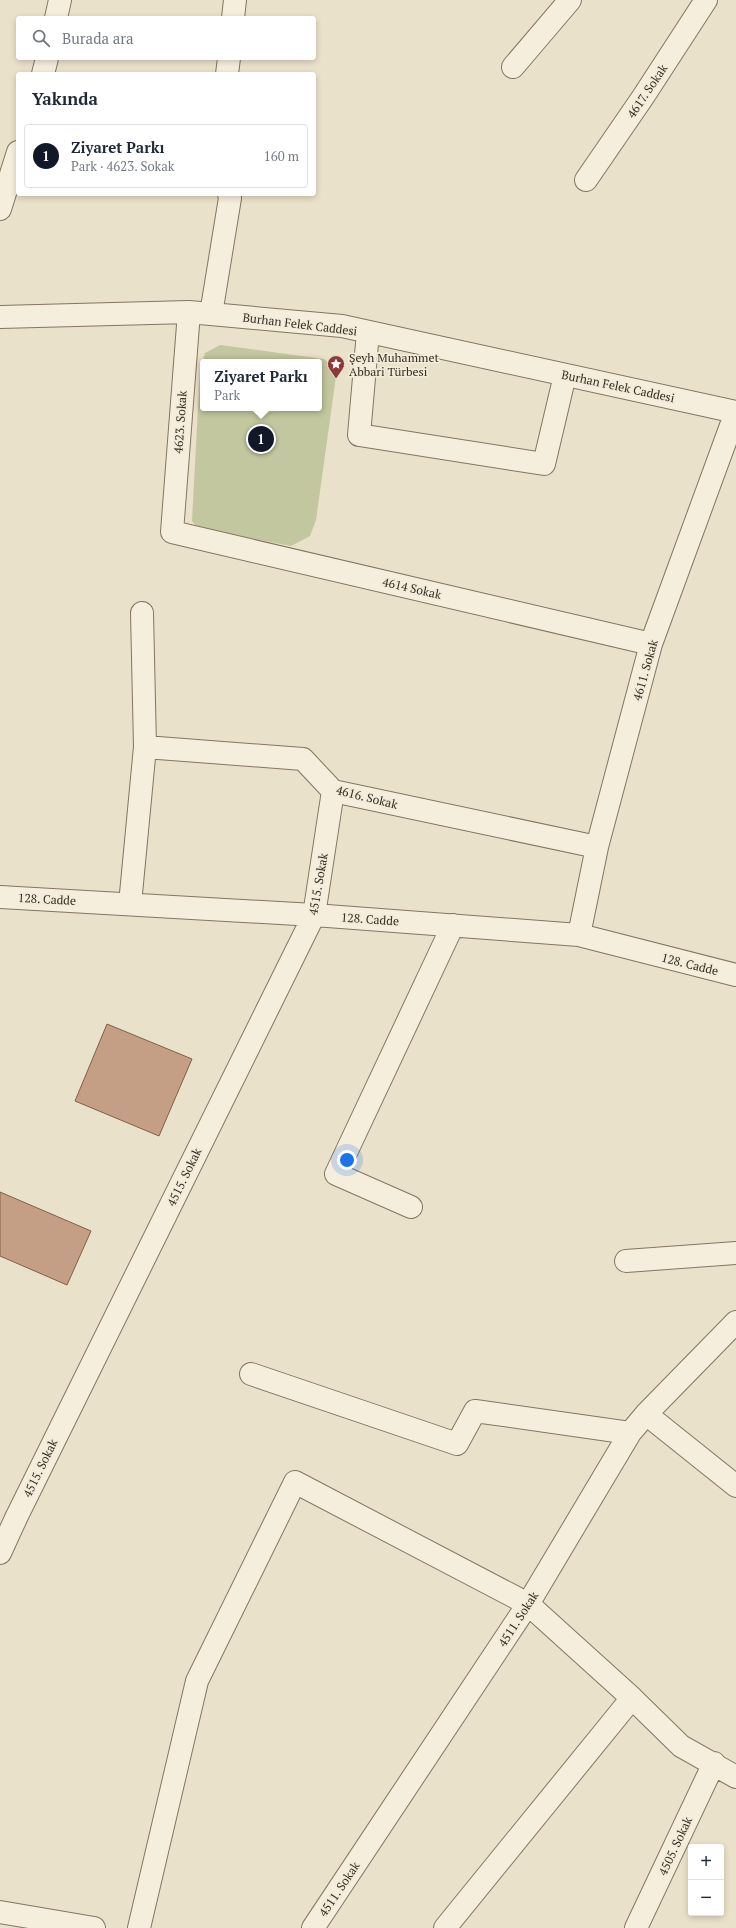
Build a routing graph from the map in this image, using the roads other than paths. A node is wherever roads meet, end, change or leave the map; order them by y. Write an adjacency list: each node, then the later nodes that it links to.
1 (60, 0): 5 (street)
2 (235, 0): 6 (street)
3 (570, 0): 9 (street)
4 (706, 0): 13 (street, 4617. Sokak)
5 (56, 16)
6 (233, 16)
7 (46, 60): 10 (street)
8 (229, 60): 11 (street)
9 (513, 67)
10 (44, 72)
11 (227, 72)
12 (16, 158): 15 (street)
13 (586, 180)
14 (230, 196): 17 (street)
15 (0, 209)
16 (189, 312): 17 (street, Burhan Felek Caddesi); 18 (street, Burhan Felek Caddesi); 22 (street, 4623. Sokak)
17 (211, 314): 19 (street, Burhan Felek Caddesi)
18 (0, 317)
19 (368, 332): 20 (street, Burhan Felek Caddesi); 20 (street)
20 (565, 375): 21 (street, Burhan Felek Caddesi)
21 (736, 412): 24 (street, 4611. Sokak)
22 (172, 532): 24 (street, 4614 Sokak)
23 (142, 613): 25 (street)
24 (651, 644): 27 (street, 4611. Sokak)
25 (145, 747): 26 (street, 4616. Sokak); 29 (street)
26 (334, 791): 27 (street, 4616. Sokak); 30 (street, 4515. Sokak)
27 (597, 847): 32 (street, 4611. Sokak)
28 (0, 897): 29 (street, 128. Cadde)
29 (130, 904): 30 (street, 128. Cadde)
30 (314, 915): 31 (street, 128. Cadde); 42 (street, 4515. Sokak)
31 (453, 926): 32 (street, 128. Cadde); 34 (street)
32 (579, 935): 33 (street, 128. Cadde)
33 (736, 975)
34 (411, 1207)
35 (736, 1253): 36 (street)
36 (626, 1261)
37 (736, 1322): 39 (street, 4511. Sokak)
38 (251, 1374): 40 (street)
39 (646, 1414): 40 (street, 4511. Sokak); 41 (street)
40 (630, 1433): 44 (street, 4511. Sokak)
41 (736, 1486)
42 (8, 1515): 43 (street, 4515. Sokak)
43 (0, 1553)
44 (528, 1604): 45 (street); 50 (street); 51 (street, 4511. Sokak)
45 (632, 1698): 46 (street); 52 (street)
46 (714, 1763): 47 (street); 53 (street, 4505. Sokak)
47 (736, 1777)
48 (0, 1912): 49 (street)
49 (94, 1928)
50 (139, 1928)
51 (313, 1928)
52 (445, 1928)
53 (636, 1928)

